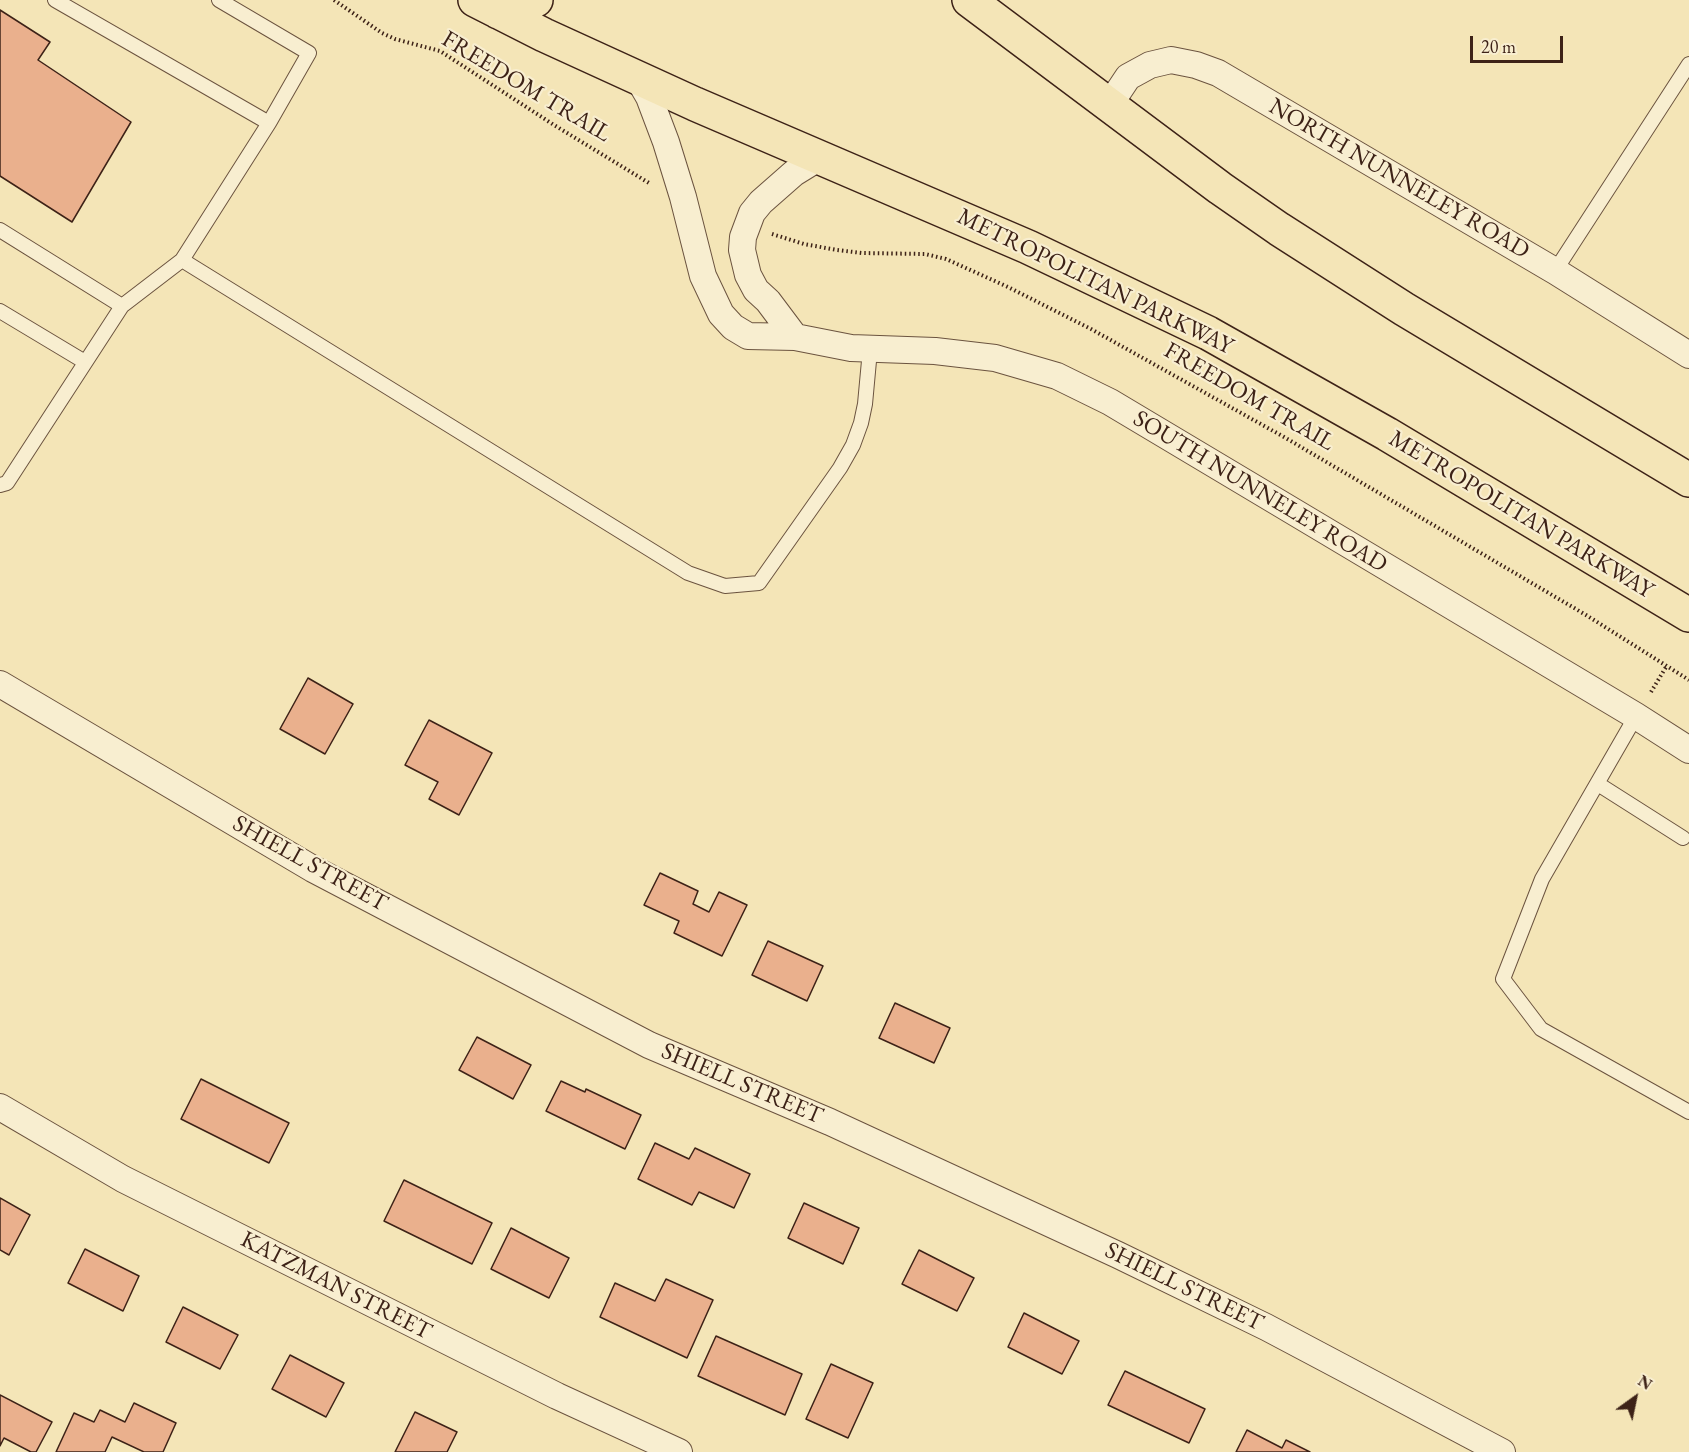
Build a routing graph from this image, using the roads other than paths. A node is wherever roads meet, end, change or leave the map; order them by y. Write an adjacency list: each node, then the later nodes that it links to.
1 (54, 0): 9 (lane)
2 (219, 0): 9 (lane)
3 (536, 0): 5 (main road)
4 (969, 0): 8 (main road)
5 (487, 6): 7 (main road, METROPOLITAN PARKWAY)
6 (1689, 64): 13 (lane)
7 (638, 78): 10 (main road, METROPOLITAN PARKWAY); 16 (street, SOUTH NUNNELEY ROAD)
8 (1110, 104): 13 (street, NORTH NUNNELEY ROAD); 20 (main road)
9 (269, 123): 12 (lane)
10 (820, 157): 16 (street); 22 (main road, METROPOLITAN PARKWAY)
11 (0, 230): 14 (lane)
12 (182, 260): 14 (lane); 17 (lane)
13 (1555, 271): 18 (street, NORTH NUNNELEY ROAD)
14 (122, 306): 19 (lane)
15 (0, 311): 19 (lane)
16 (795, 337): 17 (street, SOUTH NUNNELEY ROAD)
17 (870, 350): 24 (street, SOUTH NUNNELEY ROAD)
18 (1689, 355)
19 (85, 362): 21 (lane)
20 (1689, 480)
21 (0, 485)
22 (1689, 615)
23 (0, 684): 31 (street, SHIELL STREET)
24 (1641, 708): 25 (street, SOUTH NUNNELEY ROAD); 26 (lane)
25 (1689, 750)
26 (1598, 784): 27 (lane); 29 (lane)
27 (1683, 838)
28 (0, 1107): 30 (street, KATZMAN STREET)
29 (1689, 1112)
30 (679, 1452)
31 (1502, 1452)

